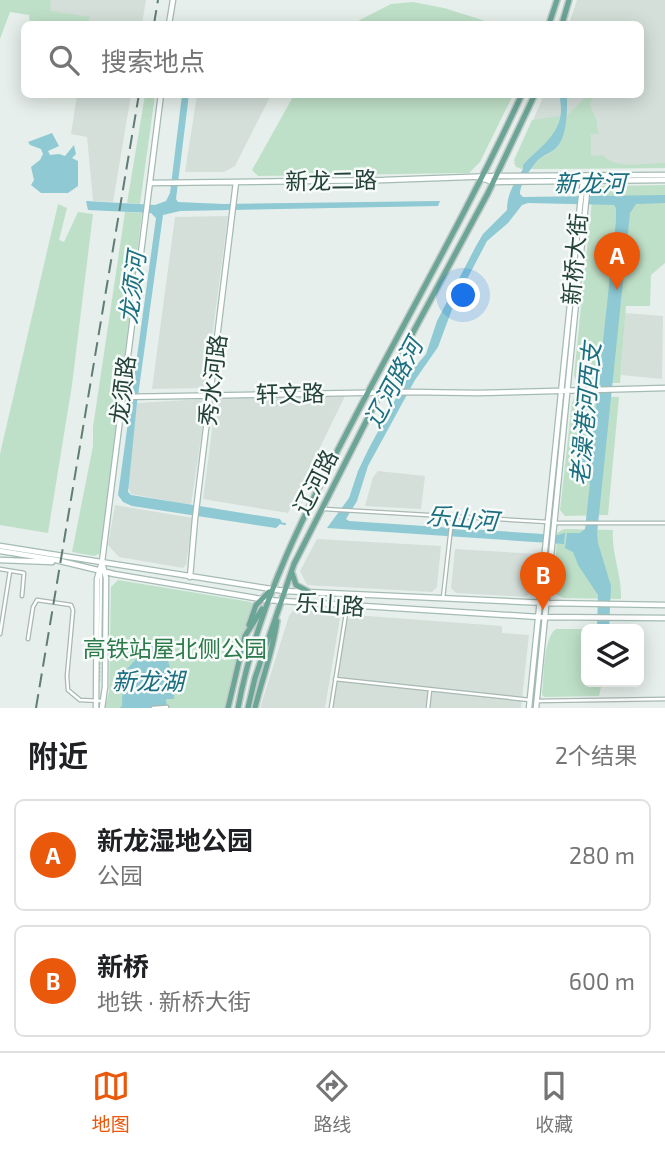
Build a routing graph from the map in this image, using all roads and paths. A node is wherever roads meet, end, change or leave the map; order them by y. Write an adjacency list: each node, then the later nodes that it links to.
1 (173, 0): 4 (street)
2 (557, 0): 5 (main road)
3 (569, 0): 6 (main road)
4 (170, 21)
5 (550, 21)
6 (563, 21)
7 (161, 98): 15 (street, 龙须路)
8 (520, 98): 11 (main road, 辽河路)
9 (533, 98): 12 (main road, 辽河路)
10 (665, 177): 13 (street)
11 (481, 178): 12 (street, 新龙二路); 14 (street, 新龙二路); 18 (main road, 辽河路)
12 (495, 179): 13 (street); 19 (main road, 辽河路)
13 (586, 179): 17 (street, 新桥大街)
14 (236, 182): 15 (street, 新龙二路); 20 (street, 秀水河路)
15 (150, 183): 21 (street, 龙须路)
16 (665, 388): 17 (street)
17 (565, 390): 19 (street, 轩文路); 24 (street, 新桥大街)
18 (368, 392): 19 (street, 轩文路); 20 (street, 轩文路); 36 (main road, 辽河路)
19 (381, 392): 22 (main road, 辽河路)
20 (211, 396): 21 (street, 轩文路); 35 (street, 秀水河路)
21 (122, 397): 29 (street, 龙须路)
22 (321, 508): 23 (street); 34 (main road, 辽河路)
23 (453, 517): 24 (street); 40 (street)
24 (551, 523): 25 (street); 27 (street, 新桥大街)
25 (665, 523)
26 (0, 549): 29 (street, 乐山路); 30 (street, 乐山路)
27 (549, 549): 43 (street, 新桥大街); 44 (street, 新桥大街)
28 (0, 560): 30 (street)
29 (102, 562): 33 (street, 龙须路); 35 (street, 乐山路)
30 (74, 564): 33 (street, 乐山路)
31 (0, 569): 32 (street)
32 (10, 571): 39 (street); 49 (street)
33 (102, 571): 41 (street, 乐山路); 51 (street); 56 (street, 龙须路); 57 (street, 龙须路)
34 (292, 571): 37 (main road, 辽河路); 38 (main road)
35 (190, 578): 36 (street, 乐山路)
36 (271, 590): 37 (street, 乐山路); 41 (main road, 辽河路)
37 (285, 591): 38 (street, 乐山路); 42 (main road, 辽河路)
38 (309, 592): 40 (street, 乐山路)
39 (22, 596)
40 (443, 598): 43 (street, 乐山路)
41 (264, 600): 42 (street, 乐山路); 63 (main road); 64 (main road, 辽河路)
42 (280, 601): 46 (street, 乐山路); 65 (main road, 辽河路); 66 (main road)
43 (540, 603): 44 (street, 乐山路); 47 (street, 新桥大街)
44 (547, 603): 45 (street, 乐山路); 47 (street, 新桥大街)
45 (665, 605)
46 (347, 607): 47 (street, 乐山路); 52 (street)
47 (542, 618): 48 (street, 乐山路); 55 (street, 新桥大街); 58 (street, 新桥大街)
48 (665, 618)
49 (0, 634)
50 (28, 639): 56 (street)
51 (100, 650)
52 (335, 679): 53 (street); 67 (street)
53 (430, 690): 55 (street); 68 (street)
54 (665, 699): 58 (street)
55 (530, 700): 69 (street, 新桥大街)
56 (96, 701): 57 (street); 60 (street, 龙须路)
57 (103, 701): 61 (street, 龙须路)
58 (536, 701): 70 (street, 新桥大街)
59 (167, 707): 62 (street)
60 (96, 708)
61 (102, 708)
62 (153, 708)
63 (228, 708)
64 (238, 708)
65 (248, 708)
66 (255, 708)
67 (331, 708)
68 (428, 708)
69 (529, 708)
70 (536, 708)

